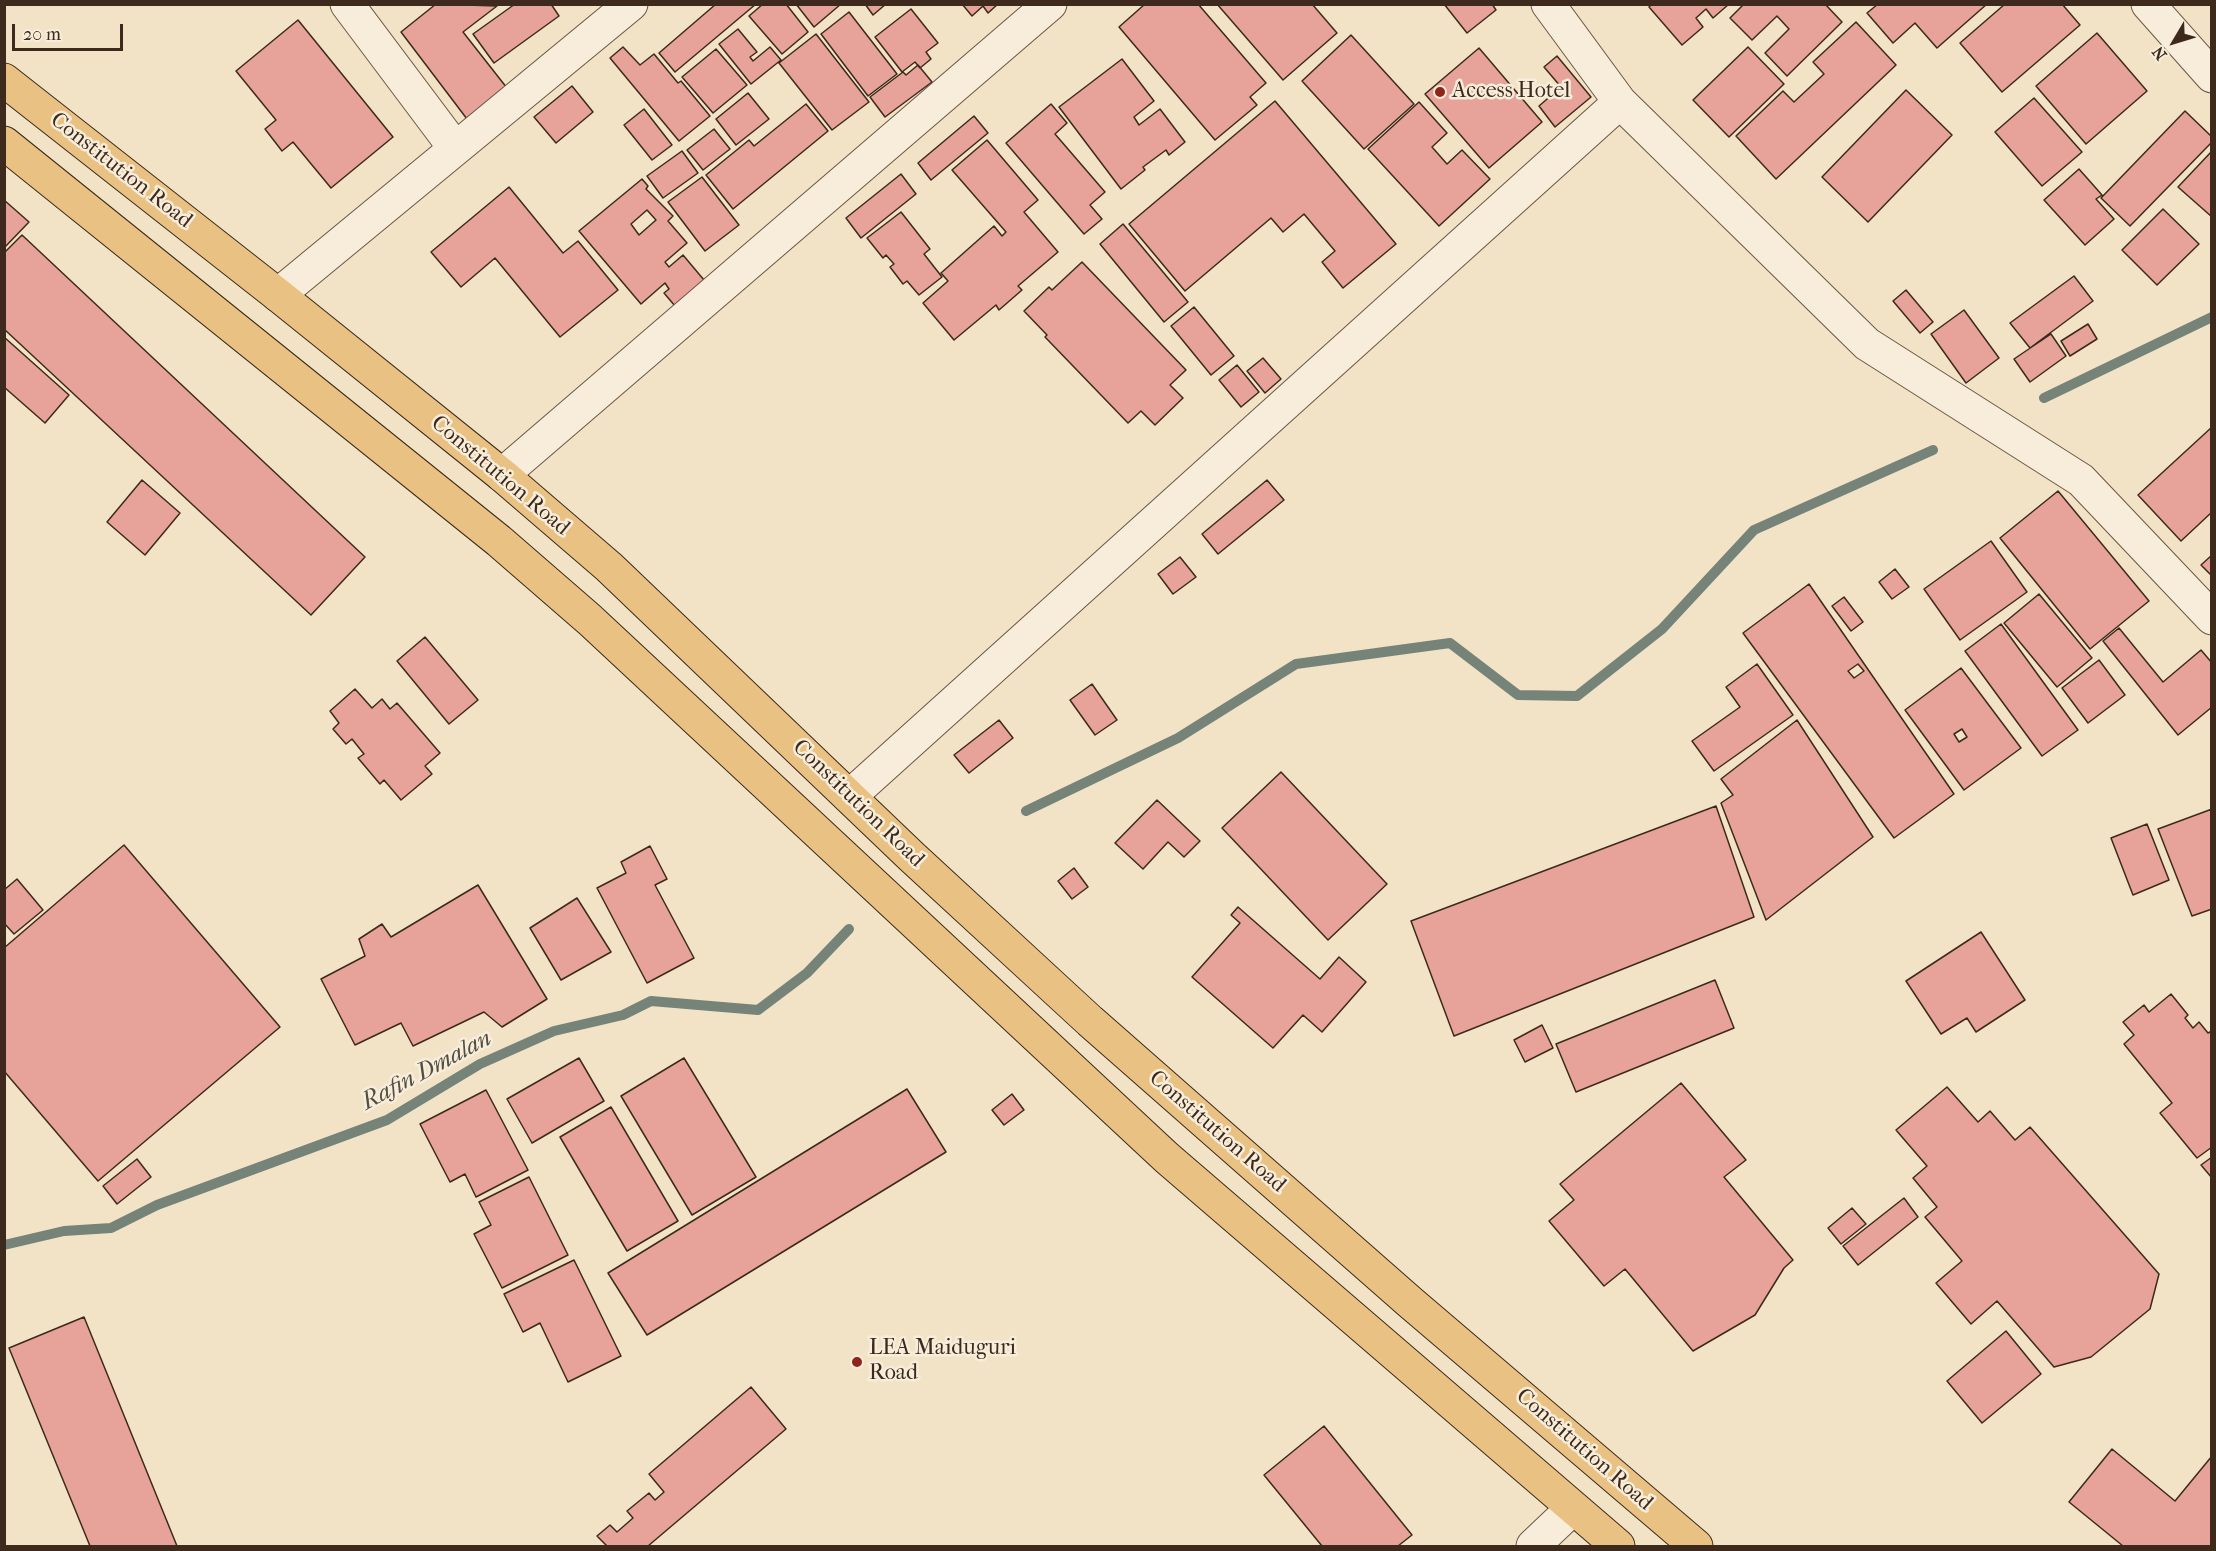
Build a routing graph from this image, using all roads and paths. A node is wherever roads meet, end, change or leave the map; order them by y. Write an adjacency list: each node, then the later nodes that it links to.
1 (347, 4): 10 (street)
2 (631, 4): 10 (street)
3 (1050, 4): 12 (street)
4 (1548, 4): 8 (street)
5 (2148, 4): 6 (street)
6 (2211, 76)
7 (4, 80): 11 (main road, Constitution Road)
8 (1620, 102): 13 (street); 14 (street)
9 (4, 143): 15 (main road, Constitution Road)
10 (455, 148): 11 (street)
11 (278, 295): 12 (main road, Constitution Road)
12 (502, 475): 14 (main road, Constitution Road)
13 (2211, 618)
14 (850, 795): 18 (main road, Constitution Road)
15 (1572, 1509): 16 (street); 17 (main road, Constitution Road)
16 (1533, 1546)
17 (1618, 1546)
18 (1696, 1546)

